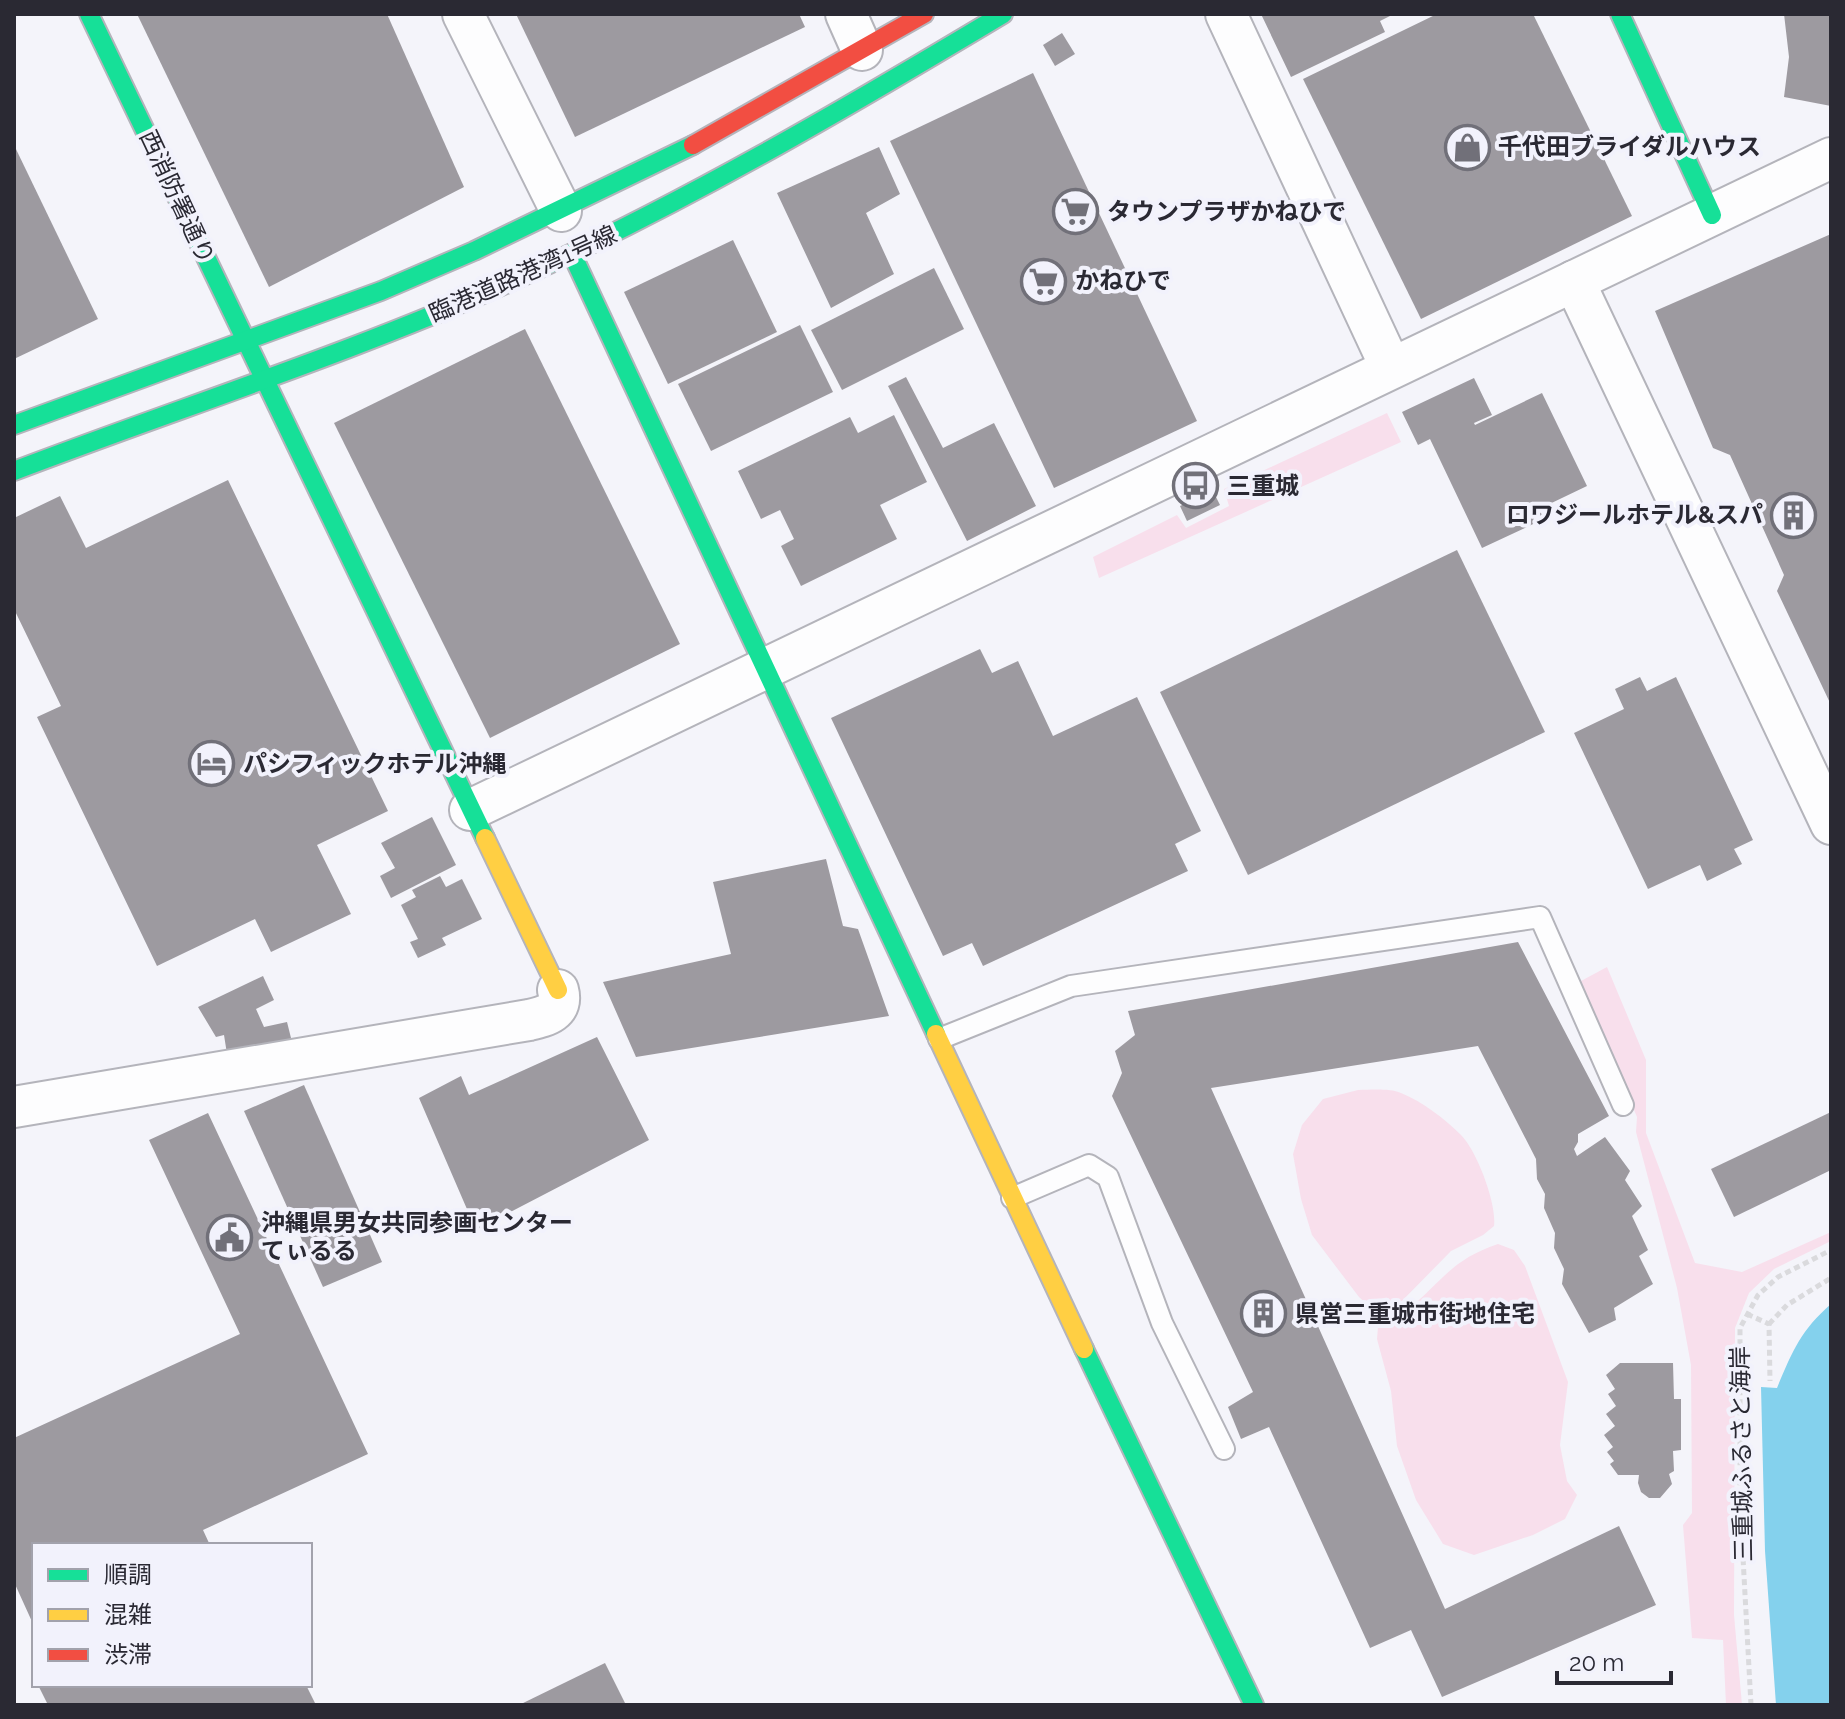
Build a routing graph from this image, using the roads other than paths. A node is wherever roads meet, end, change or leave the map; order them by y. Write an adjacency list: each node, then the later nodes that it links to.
1 (89, 14): 14 (street, 西消防署通り)
2 (463, 14): 10 (street)
3 (846, 14): 8 (street)
4 (924, 14): 8 (street, 臨港道路港湾1号線)
5 (1003, 14): 12 (street, 臨港道路港湾1号線)
6 (1226, 14): 15 (street)
7 (1620, 14): 11 (street)
8 (862, 50): 10 (street, 臨港道路港湾1号線)
9 (1831, 158): 11 (street)
10 (561, 211): 14 (street, 臨港道路港湾1号線)
11 (1712, 215): 13 (street)
12 (572, 254): 16 (street, 臨港道路港湾1号線); 19 (street)
13 (1574, 281): 15 (street); 21 (street)
14 (247, 341): 16 (street, 西消防署通り); 17 (street, 臨港道路港湾1号線)
15 (1391, 368): 19 (street)
16 (265, 380): 18 (street, 臨港道路港湾1号線); 20 (street, 西消防署通り)
17 (14, 425)
18 (14, 471)
19 (767, 668): 20 (street); 23 (street)
20 (470, 810): 22 (street, 西消防署通り)
21 (1831, 824)
22 (558, 990): 25 (street)
23 (939, 1039): 24 (lane); 26 (street)
24 (1623, 1105)
25 (14, 1107)
26 (1012, 1198): 27 (lane); 28 (street)
27 (1224, 1449)
28 (1254, 1705)

